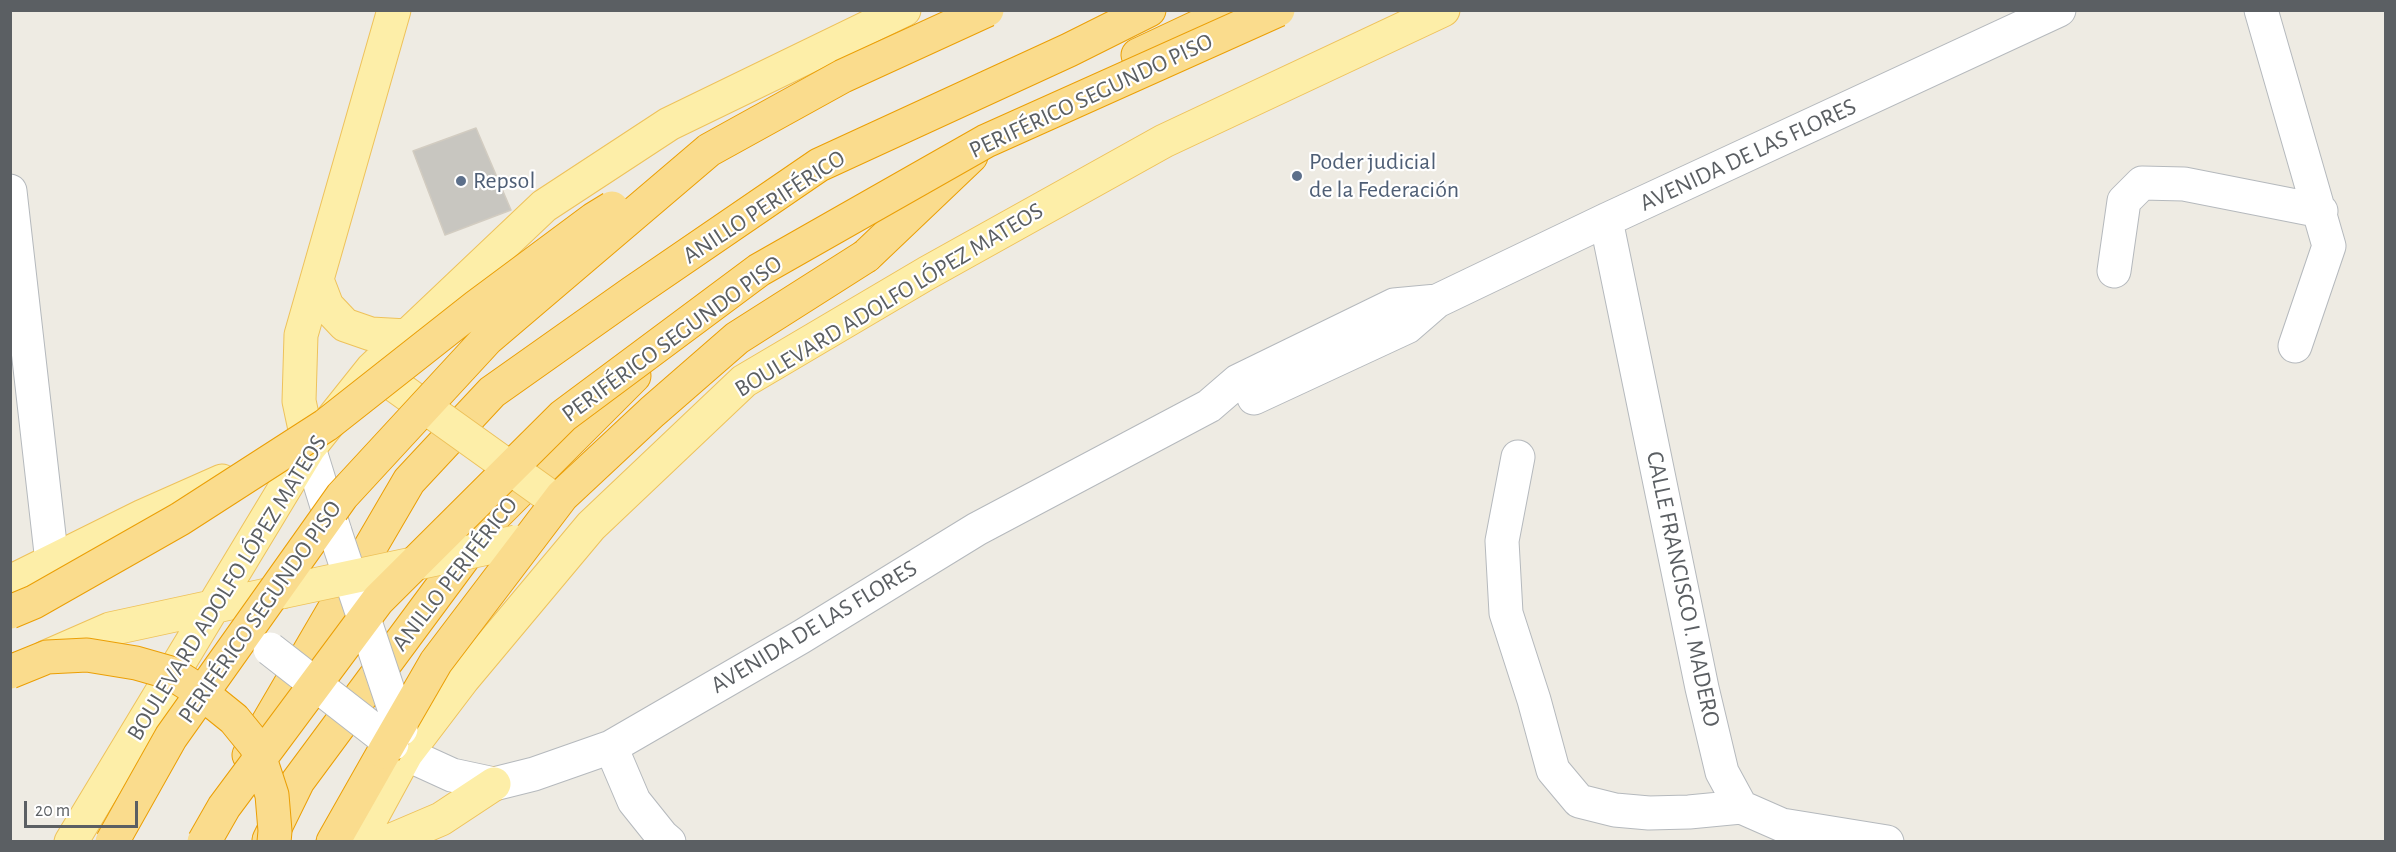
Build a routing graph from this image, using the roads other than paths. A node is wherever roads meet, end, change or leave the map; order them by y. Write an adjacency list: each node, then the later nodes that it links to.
1 (394, 10): 16 (main road)
2 (904, 10): 17 (main road, BOULEVARD ADOLFO LÓPEZ MATEOS)
3 (987, 10): 11 (highway, PERIFÉRICO SEGUNDO PISO, bridge)
4 (1149, 10): 35 (highway, ANILLO PERIFÉRICO)
5 (1234, 10): 36 (highway, ANILLO PERIFÉRICO)
6 (1278, 10): 10 (highway, PERIFÉRICO SEGUNDO PISO, bridge)
7 (1443, 10): 22 (main road, BOULEVARD ADOLFO LÓPEZ MATEOS)
8 (2059, 10): 14 (street, AVENIDA DE LAS FLORES)
9 (2261, 10): 13 (street)
10 (987, 141): 35 (highway, PERIFÉRICO SEGUNDO PISO, bridge); 38 (highway, bridge)
11 (709, 150): 27 (highway, bridge); 34 (highway, PERIFÉRICO SEGUNDO PISO, bridge)
12 (10, 191): 23 (street)
13 (2321, 211): 15 (street); 18 (street)
14 (1606, 219): 30 (street, AVENIDA DE LAS FLORES); 32 (street, CALLE FRANCISCO I. MADERO)
15 (2114, 271)
16 (317, 280): 17 (main road); 20 (main road)
17 (407, 336): 19 (main road, BOULEVARD ADOLFO LÓPEZ MATEOS)
18 (2295, 346)
19 (372, 369): 20 (main road, BOULEVARD ADOLFO LÓPEZ MATEOS); 22 (main road, bridge)
20 (309, 448): 23 (main road); 24 (street, bridge); 26 (main road, BOULEVARD ADOLFO LÓPEZ MATEOS)
21 (1518, 457): 32 (street)
22 (591, 526): 24 (main road, bridge); 29 (main road, BOULEVARD ADOLFO LÓPEZ MATEOS)
23 (52, 562): 25 (main road)
24 (351, 577): 26 (main road, bridge); 29 (street, bridge)
25 (10, 582)
26 (214, 606): 28 (main road); 29 (street, AVENIDA DE LAS FLORES, bridge); 33 (main road, BOULEVARD ADOLFO LÓPEZ MATEOS)
27 (10, 612)
28 (10, 673): 37 (highway, bridge)
29 (400, 742): 31 (street, AVENIDA DE LAS FLORES); 39 (main road, BOULEVARD ADOLFO LÓPEZ MATEOS)
30 (611, 747): 31 (street, AVENIDA DE LAS FLORES); 41 (street)
31 (494, 784): 40 (main road)
32 (1741, 807): 42 (street)
33 (70, 842)
34 (112, 842)
35 (205, 842)
36 (268, 842)
37 (274, 842)
38 (333, 842)
39 (358, 842)
40 (387, 842)
41 (669, 842)
42 (1887, 842)

